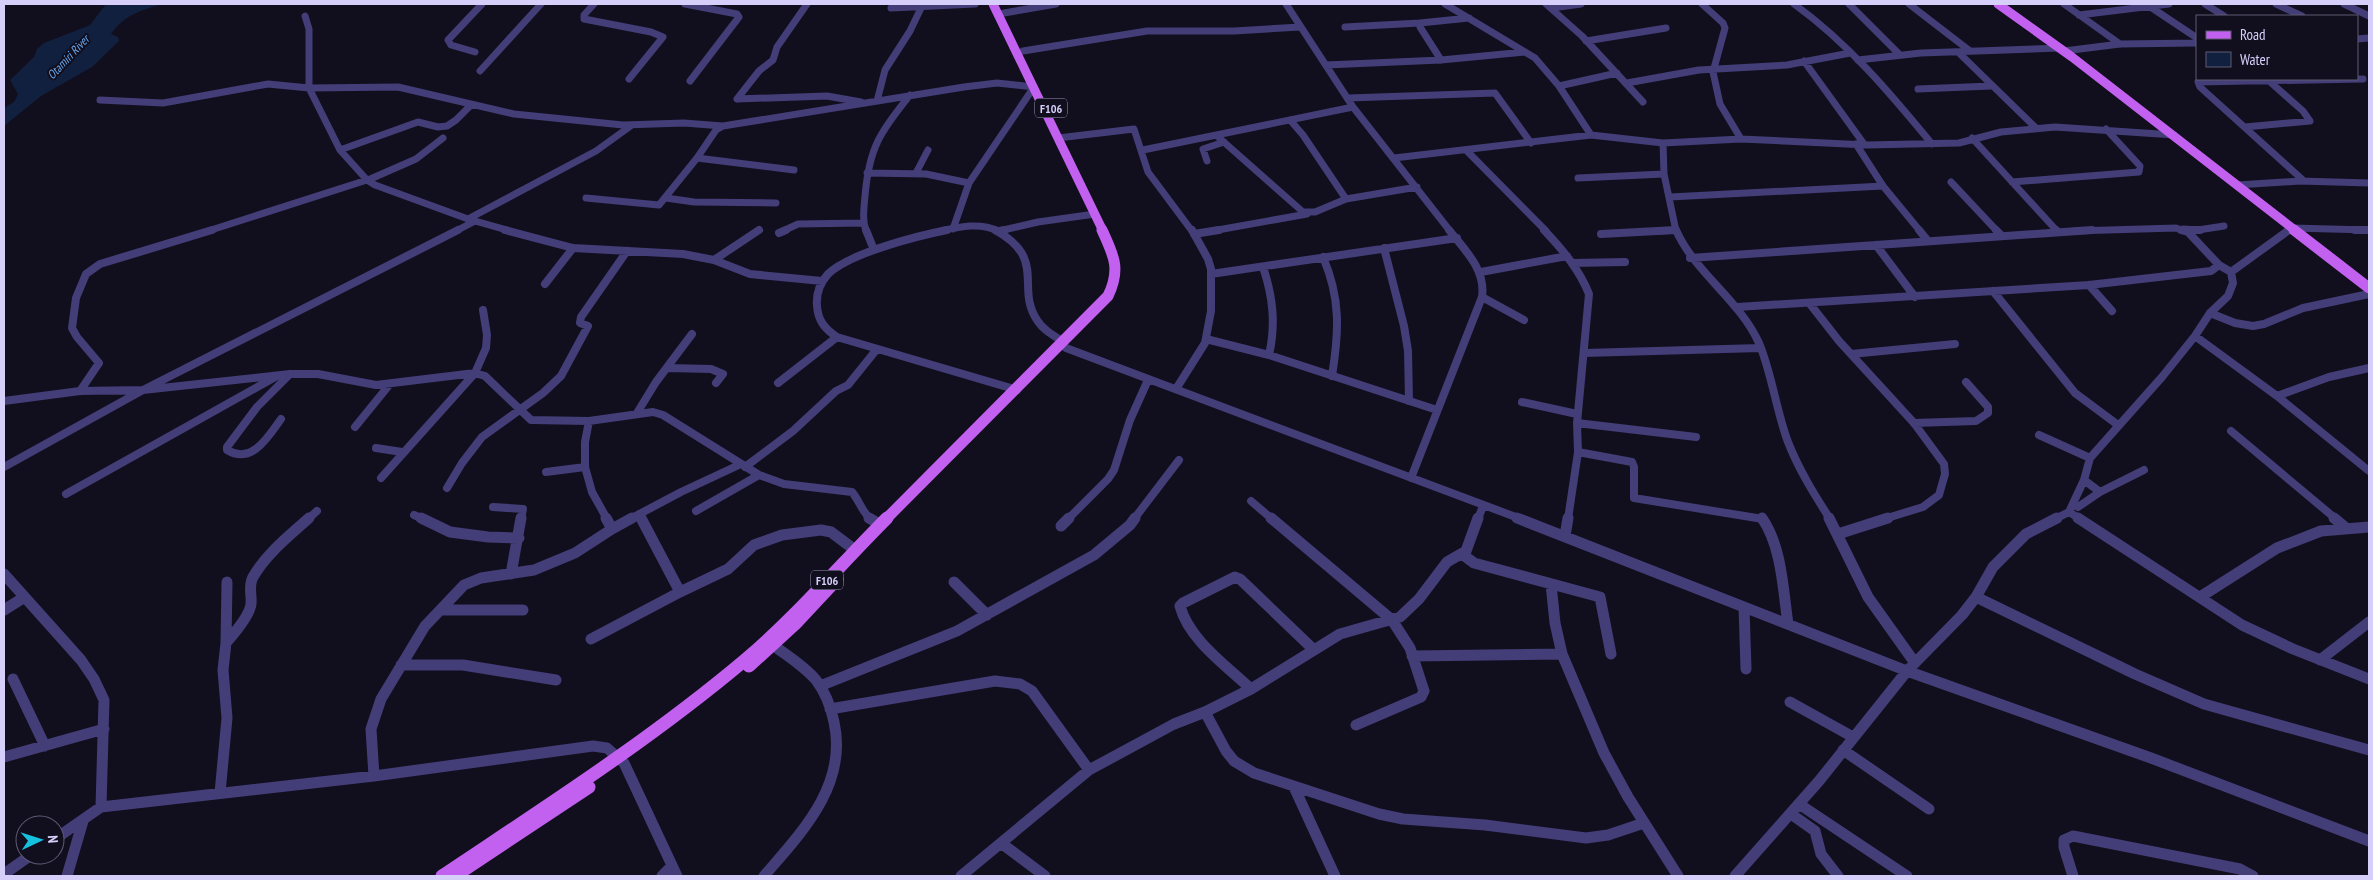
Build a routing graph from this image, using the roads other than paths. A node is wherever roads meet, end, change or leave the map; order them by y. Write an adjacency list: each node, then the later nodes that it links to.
1 (482, 4): 47 (street)
2 (541, 4): 57 (street)
3 (594, 4): 59 (street)
4 (686, 4): 23 (street)
5 (807, 4): 73 (street)
6 (975, 4): 27 (street)
7 (993, 4): 40 (main road, F106)
8 (999, 4): 28 (main road, F106)
9 (1056, 4): 28 (street)
10 (1286, 4): 36 (street)
11 (1445, 4): 34 (street)
12 (1581, 4): 24 (street)
13 (1702, 4): 56 (street)
14 (1794, 4): 50 (street)
15 (1849, 4): 51 (street)
16 (1909, 4): 46 (street)
17 (1998, 4): 44 (main road)
18 (2064, 4): 29 (street)
19 (2169, 4): 25 (street)
20 (2205, 4): 30 (street)
21 (2276, 4): 31 (street)
22 (2344, 4): 33 (street)
23 (701, 5): 61 (street)
24 (1549, 6): 41 (street)
25 (2149, 6): 29 (street); 39 (street)
26 (891, 8): 27 (street)
27 (921, 8): 71 (street)
28 (1004, 13): 40 (main road, F106)
29 (2080, 15): 43 (street)
30 (2222, 15)
31 (2300, 15)
32 (304, 16): 66 (street)
33 (2369, 16)
34 (1470, 18): 35 (street); 48 (street)
35 (1420, 23): 37 (street); 52 (street)
36 (1300, 26): 45 (street); 55 (street)
37 (1345, 27)
38 (1666, 28): 41 (street)
39 (2196, 37)
40 (1014, 40): 45 (main road, F106); 65 (main road, F106)
41 (1586, 41): 58 (street)
42 (2196, 43): 43 (street)
43 (2120, 44): 44 (street)
44 (2062, 49): 46 (street); 83 (main road)
45 (1023, 51): 85 (main road, F106)
46 (1970, 51): 49 (street)
47 (476, 52)
48 (1525, 52): 52 (street); 63 (street)
49 (1958, 52): 51 (street); 64 (street)
50 (1850, 53): 53 (street); 54 (street)
51 (1900, 55): 53 (street)
52 (1441, 60): 55 (street)
53 (1858, 60): 93 (street)
54 (1804, 61): 56 (street); 92 (street)
55 (1326, 65): 69 (street)
56 (1713, 69): 62 (street); 88 (street)
57 (480, 71)
58 (1617, 73): 62 (street); 63 (street)
59 (629, 79)
60 (2269, 80): 80 (street); 80 (street)
61 (690, 81)
62 (1627, 83): 72 (street)
63 (1559, 86): 82 (street)
64 (1992, 86): 67 (street); 79 (street)
65 (1034, 87): 68 (street); 85 (main road, F106); 110 (street)
66 (309, 88): 70 (street); 74 (street); 94 (street)
67 (1918, 89)
68 (910, 95): 71 (street); 102 (street)
69 (1348, 98): 75 (street); 90 (street)
70 (100, 100)
71 (877, 101): 73 (street)
72 (1643, 102)
73 (867, 103): 78 (street)
74 (471, 106): 77 (street); 94 (street)
75 (1353, 107): 76 (street); 99 (street)
76 (1290, 120): 84 (street); 119 (street)
77 (632, 125): 78 (street); 123 (street)
78 (723, 126): 98 (street)
79 (2036, 128): 81 (street); 87 (street)
80 (2245, 128): 107 (street)
81 (2106, 129): 83 (street); 109 (street)
82 (1591, 135): 90 (street); 91 (street)
83 (2174, 135): 112 (main road)
84 (1217, 136): 89 (street); 96 (street)
85 (1061, 137): 96 (street); 115 (main road, F106)
86 (443, 138): 106 (street)
87 (1972, 138): 93 (street); 109 (street)
88 (1741, 139): 91 (street); 92 (street)
89 (1224, 142): 100 (street); 121 (street)
90 (1531, 143): 97 (street)
91 (1663, 143): 104 (street)
92 (1860, 144): 93 (street); 113 (street)
93 (1932, 144)
94 (340, 150): 106 (street)
95 (928, 150): 103 (street)
96 (1143, 150): 135 (street)
97 (1467, 152): 99 (street); 145 (street)
98 (697, 158): 101 (street); 118 (street)
99 (1394, 158): 114 (street)
100 (1206, 161)
101 (794, 170)
102 (867, 173): 103 (street); 124 (street)
103 (916, 173): 110 (street)
104 (1664, 174): 105 (street); 116 (street)
105 (1578, 178)
106 (367, 180): 123 (street); 193 (street)
107 (2304, 181): 111 (street); 112 (street)
108 (1951, 182): 137 (street)
109 (2012, 182): 133 (street)
110 (969, 183): 127 (street)
111 (2369, 183)
112 (2237, 185): 126 (main road)
113 (1883, 186): 116 (street); 139 (street)
114 (1417, 187): 119 (street); 138 (street)
115 (1090, 194): 122 (main road, F106); 175 (main road, F106)
116 (1670, 197): 130 (street)
117 (586, 198): 118 (street)
118 (666, 198): 120 (street)
119 (1346, 199): 121 (street)
120 (776, 203)
121 (1308, 213): 135 (street)
122 (1095, 214): 132 (street); 175 (main road, F106)
123 (472, 220): 141 (street); 194 (street)
124 (863, 223): 134 (street); 143 (street)
125 (2224, 226): 128 (street)
126 (2292, 228): 131 (street); 154 (street); 159 (main road)
127 (954, 229): 132 (street); 143 (street)
128 (2182, 229): 133 (street); 151 (street)
129 (759, 230): 148 (street)
130 (1676, 230): 136 (street); 147 (street)
131 (2369, 230)
132 (999, 231): 175 (street)
133 (2058, 232): 137 (street)
134 (778, 233)
135 (1194, 234): 155 (street)
136 (1601, 234)
137 (2001, 235): 139 (street)
138 (1457, 238): 142 (street); 153 (street)
139 (1928, 241): 140 (street)
140 (1876, 245): 147 (street); 162 (street)
141 (572, 248): 144 (street); 157 (street)
142 (1384, 248): 146 (street); 198 (street)
143 (874, 250): 156 (street)
144 (627, 251): 148 (street); 200 (street)
145 (1567, 256): 150 (street); 153 (street)
146 (1323, 257): 152 (street); 186 (street)
147 (1690, 258): 165 (street)
148 (714, 260): 156 (street)
149 (1625, 262): 150 (street)
150 (1572, 263): 178 (street)
151 (2219, 265): 154 (street); 158 (street)
152 (1263, 267): 155 (street); 180 (street)
153 (1481, 272): 163 (street)
154 (2231, 272): 168 (street)
155 (1211, 274): 173 (street)
156 (822, 281): 172 (street)
157 (545, 284)
158 (2089, 284): 160 (street); 167 (street)
159 (2369, 288)
160 (1993, 291): 162 (street); 207 (street)
161 (2369, 294): 168 (street)
162 (1915, 296): 164 (street)
163 (1482, 297): 169 (street); 201 (street)
164 (1810, 304): 165 (street); 179 (street)
165 (1737, 307): 176 (street)
166 (484, 310): 184 (street)
167 (2112, 311)
168 (2210, 313): 171 (street)
169 (1524, 320)
170 (692, 334): 181 (street)
171 (2196, 336): 196 (street); 207 (street)
172 (837, 337): 177 (street); 190 (street)
173 (1206, 339): 180 (street); 192 (street)
174 (1955, 344): 179 (street)
175 (1065, 345): 187 (street); 195 (main road, F106); 268 (main road, F106)
176 (1760, 348): 178 (street); 244 (street)
177 (877, 349): 195 (street); 217 (street)
178 (1584, 353): 203 (street)
179 (1851, 354): 206 (street)
180 (1268, 355): 186 (street)
181 (668, 368): 189 (street); 202 (street)
182 (2368, 369): 196 (street)
183 (290, 374): 185 (street); 191 (street); 204 (street)
184 (475, 374): 191 (street); 200 (street); 213 (street)
185 (279, 375): 194 (street); 229 (street)
186 (1332, 376): 198 (street)
187 (1148, 380): 192 (street); 240 (street)
188 (1966, 382): 206 (street)
189 (716, 383)
190 (778, 383)
191 (390, 384): 208 (street)
192 (1176, 389): 225 (street)
193 (80, 390): 194 (street); 197 (street)
194 (143, 390): 218 (street)
195 (1017, 390): 239 (main road, F106)
196 (2277, 396): 221 (street)
197 (4, 401)
198 (1409, 401): 201 (street)
199 (1522, 402): 203 (street)
200 (517, 410): 205 (street); 227 (street)
201 (1437, 410): 225 (street)
202 (637, 413): 205 (street); 217 (street)
203 (1577, 418): 211 (street); 214 (street)
204 (281, 419)
205 (589, 421): 219 (street)
206 (1914, 424): 244 (street)
207 (2118, 426): 215 (street)
208 (355, 427)
209 (2231, 431): 242 (street)
210 (2039, 435): 215 (street)
211 (1696, 437)
212 (376, 448): 213 (street)
213 (402, 452): 224 (street)
214 (1578, 452): 245 (street); 265 (street)
215 (2090, 458): 226 (street)
216 (1179, 460): 262 (street)
217 (743, 465): 223 (street); 237 (street)
218 (4, 467)
219 (585, 468): 222 (street); 243 (street)
220 (2144, 470): 228 (street)
221 (2369, 471)
222 (546, 472)
223 (759, 475): 235 (street); 239 (street)
224 (381, 478)
225 (1411, 478): 231 (street)
226 (2084, 480): 228 (street); 236 (street)
227 (447, 488)
228 (2100, 492): 233 (street)
229 (66, 494)
230 (1251, 501): 263 (street)
231 (1483, 506): 245 (street); 248 (street)
232 (493, 507): 246 (street)
233 (2078, 507)
234 (317, 511): 267 (street)
235 (696, 511)
236 (2069, 512): 255 (street); 256 (street)
237 (639, 514): 243 (street); 254 (street)
238 (414, 515): 246 (street)
239 (881, 525): 247 (main road, F106)
240 (1061, 526)
241 (2369, 527): 242 (street)
242 (2346, 528): 256 (street)
243 (612, 530): 250 (street)
244 (1838, 534): 274 (street)
245 (1565, 536): 258 (street)
246 (519, 538): 250 (street)
247 (855, 550): 254 (street); 293 (main road, F106)
248 (1462, 554): 253 (street); 263 (street)
249 (4, 574): 257 (street)
250 (511, 574): 260 (street)
251 (227, 582): 267 (street)
252 (954, 582): 262 (street)
253 (1551, 584): 270 (street); 271 (street)
254 (680, 592): 266 (street)
255 (1976, 597): 274 (street); 291 (street)
256 (2200, 597): 273 (street)
257 (23, 598): 259 (street); 287 (street)
258 (1744, 607): 265 (street); 276 (street)
259 (4, 610)
260 (443, 610): 261 (street); 275 (street)
261 (523, 610)
262 (987, 616): 281 (street)
263 (1394, 620): 269 (street); 272 (street)
264 (2369, 622): 273 (street)
265 (1788, 624): 277 (street)
266 (591, 639)
267 (226, 643): 297 (street)
268 (774, 646): 281 (street); 293 (main road, F106)
269 (1313, 649): 282 (street); 282 (street)
270 (1562, 654): 272 (street); 303 (street)
271 (1611, 654)
272 (1412, 656): 286 (street)
273 (2320, 660): 280 (street)
274 (1915, 663): 277 (street)
275 (401, 665): 279 (street); 295 (street)
276 (1746, 669)
277 (1907, 671): 288 (street); 305 (street)
278 (13, 679): 289 (street)
279 (556, 680)
280 (2369, 680)
281 (820, 686): 284 (street)
282 (1250, 689): 285 (street)
283 (1790, 702): 288 (street)
284 (830, 709): 294 (street); 314 (street)
285 (1205, 712): 294 (street); 296 (street)
286 (1356, 725)
287 (104, 730): 289 (street); 299 (street)
288 (1853, 738): 290 (street)
289 (45, 746): 292 (street)
290 (1843, 750): 298 (street); 300 (street)
291 (2369, 750)
292 (4, 757)
293 (622, 760): 295 (street); 308 (street); 311 (main road, F106); 312 (main road, F106)
294 (1089, 770): 306 (street)
295 (374, 776): 297 (street)
296 (1294, 787): 303 (street); 317 (street)
297 (220, 793): 299 (street)
298 (1799, 804): 301 (street); 321 (street)
299 (101, 807): 302 (street)
300 (1929, 809)
301 (1791, 814): 319 (street); 320 (street)
302 (83, 821): 304 (street); 310 (street)
303 (1644, 823): 318 (street)
304 (65, 833)
305 (2369, 841)
306 (1001, 842): 315 (street); 316 (street)
307 (17, 865): 309 (street)
308 (675, 871): 313 (street)
309 (4, 874)
310 (67, 876)
311 (442, 876)
312 (455, 876)
313 (662, 876)
314 (764, 876)
315 (961, 876)
316 (1045, 876)
317 (1335, 876)
318 (1678, 876)
319 (1735, 876)
320 (1838, 876)
321 (1907, 876)
322 (2073, 876): 323 (street)
323 (2253, 876)

